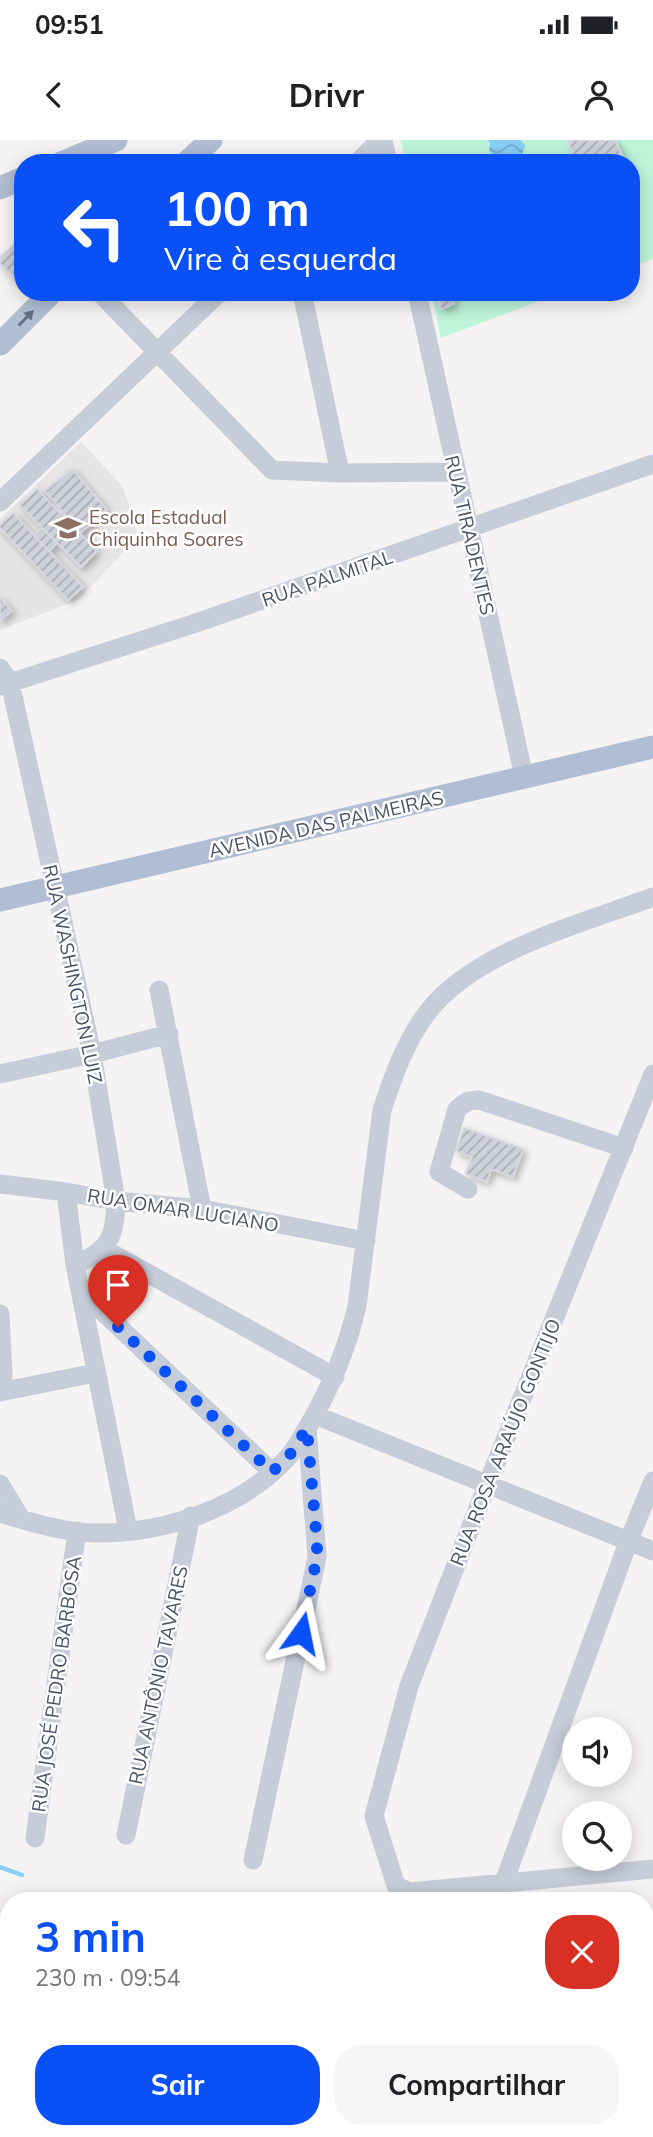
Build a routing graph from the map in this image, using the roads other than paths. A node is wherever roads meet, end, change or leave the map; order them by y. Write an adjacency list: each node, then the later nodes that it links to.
1 (116, 140): 3 (main road)
2 (382, 140): 4 (street)
3 (83, 154)
4 (366, 154)
5 (43, 301): 10 (main road, one-way to 5)
6 (108, 301): 11 (street)
7 (211, 301): 11 (street)
8 (304, 301): 14 (street)
9 (419, 301): 13 (street, RUA TIRADENTES)
10 (0, 344)
11 (157, 353): 14 (street); 15 (street)
12 (653, 464): 16 (street, RUA PALMITAL)
13 (456, 472): 14 (street); 16 (street, RUA TIRADENTES)
14 (340, 473)
15 (0, 502)
16 (470, 529): 17 (street, RUA PALMITAL); 20 (street, RUA TIRADENTES)
17 (3, 679): 21 (street, RUA WASHINGTON LUIZ)
18 (653, 731): 20 (main road, AVENIDA DAS PALMEIRAS)
19 (653, 747): 20 (main road, AVENIDA DAS PALMEIRAS)
20 (522, 770): 21 (main road, AVENIDA DAS PALMEIRAS)
21 (54, 879): 22 (main road, AVENIDA DAS PALMEIRAS); 24 (main road, AVENIDA DAS PALMEIRAS); 27 (street, RUA WASHINGTON LUIZ)
22 (0, 884)
23 (653, 897): 37 (street)
24 (0, 900)
25 (159, 990): 26 (street)
26 (169, 1034): 27 (street); 36 (street)
27 (92, 1055): 28 (street); 35 (street, RUA WASHINGTON LUIZ)
28 (0, 1074)
29 (653, 1074): 30 (street, RUA ROSA ARAÚJO GONTIJO)
30 (649, 1097): 31 (street, RUA ROSA ARAÚJO GONTIJO)
31 (624, 1148): 33 (street); 49 (street, RUA ROSA ARAÚJO GONTIJO)
32 (0, 1184): 34 (street, RUA OMAR LUCIANO)
33 (468, 1189)
34 (66, 1192): 35 (street, RUA OMAR LUCIANO); 39 (street)
35 (116, 1201): 36 (street, RUA OMAR LUCIANO); 38 (street, RUA WASHINGTON LUIZ)
36 (202, 1209): 37 (street, RUA OMAR LUCIANO)
37 (366, 1241): 43 (street)
38 (104, 1250): 39 (street); 43 (street)
39 (75, 1265): 40 (street)
40 (80, 1290): 42 (street); 46 (street)
41 (0, 1314): 44 (street)
42 (95, 1373): 44 (street); 53 (street)
43 (335, 1377): 45 (street)
44 (0, 1392)
45 (311, 1421): 46 (street); 49 (street); 59 (street)
46 (272, 1472): 51 (street)
47 (653, 1481): 55 (street)
48 (0, 1484): 52 (street)
49 (487, 1485): 55 (street); 61 (street, RUA ROSA ARAÚJO GONTIJO)
50 (0, 1513): 52 (street)
51 (191, 1516): 53 (street); 57 (street, RUA ANTÔNIO TAVARES)
52 (21, 1519): 54 (street)
53 (128, 1530): 54 (street)
54 (76, 1531): 58 (street, RUA JOSÉ PEDRO BARBOSA)
55 (629, 1540): 56 (street); 61 (street)
56 (653, 1551)
57 (126, 1835)
58 (35, 1838)
59 (253, 1860)
60 (653, 1869): 61 (street)
61 (504, 1882)

